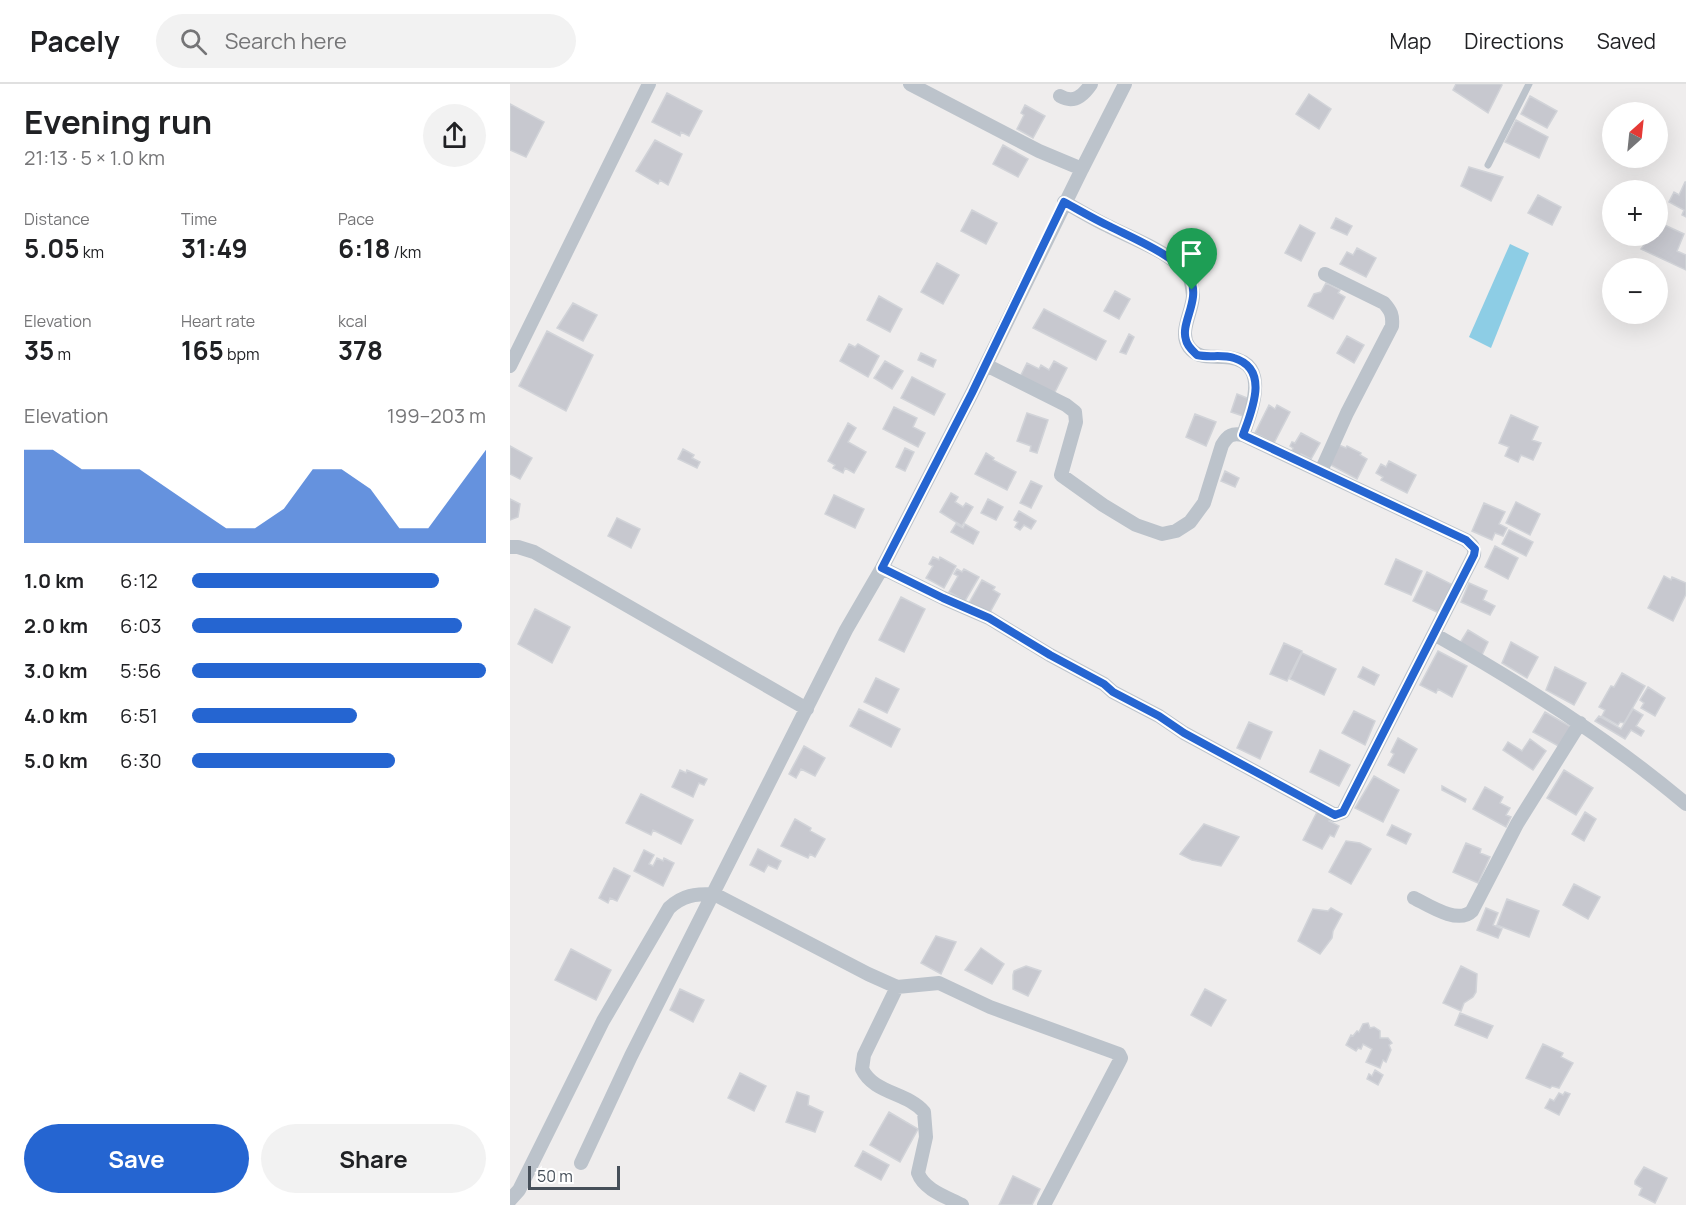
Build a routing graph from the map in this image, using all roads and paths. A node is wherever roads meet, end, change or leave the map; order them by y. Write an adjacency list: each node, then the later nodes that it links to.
1 (649, 84): 12 (street)
2 (910, 84): 8 (street)
3 (1091, 84): 6 (street)
4 (1125, 84): 8 (street)
5 (1529, 84): 7 (lane)
6 (1060, 96)
7 (1488, 165)
8 (1082, 169): 9 (street)
9 (1064, 202): 11 (street); 13 (street)
10 (1325, 274): 14 (street)
11 (986, 365): 13 (street); 16 (street)
12 (510, 366)
13 (1243, 435): 14 (street)
14 (1321, 471): 17 (street)
15 (510, 547): 18 (street)
16 (882, 568): 17 (street); 18 (street)
17 (1434, 634): 19 (street)
18 (807, 709): 21 (street)
19 (1580, 723): 20 (street); 22 (street)
20 (1686, 804)
21 (714, 894): 23 (street); 24 (street); 25 (street)
22 (1414, 898)
23 (897, 987): 26 (street); 27 (street)
24 (582, 1163)
25 (510, 1200)
26 (962, 1205)
27 (1044, 1205)

